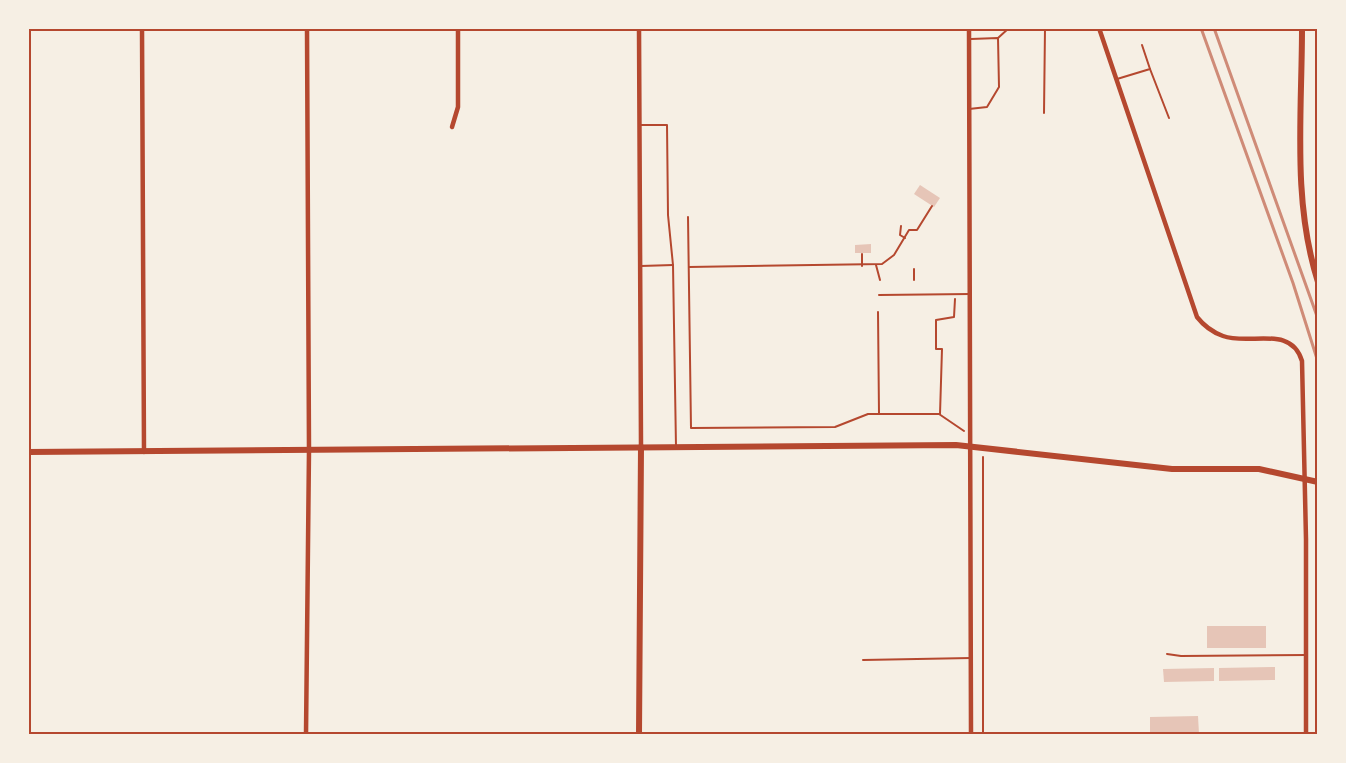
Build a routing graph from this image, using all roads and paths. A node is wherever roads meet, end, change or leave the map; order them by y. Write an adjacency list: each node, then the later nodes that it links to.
1 (142, 28): 46 (street)
2 (307, 28): 45 (street)
3 (458, 28): 19 (street)
4 (639, 28): 18 (street)
5 (969, 28): 10 (street)
6 (1009, 28): 11 (lane)
7 (1045, 28): 16 (lane)
8 (1099, 28): 14 (street)
9 (1302, 28): 33 (street)
10 (969, 39): 11 (lane); 15 (street)
11 (998, 39): 15 (lane)
12 (1142, 45): 13 (lane)
13 (1150, 69): 14 (lane); 17 (lane)
14 (1117, 79): 48 (street)
15 (969, 109): 35 (street)
16 (1044, 113)
17 (1169, 118)
18 (640, 125): 25 (street); 26 (lane)
19 (452, 127)
20 (932, 206): 23 (path)
21 (688, 217): 29 (path)
22 (901, 226): 23 (path)
23 (905, 238): 28 (path)
24 (862, 254): 27 (path)
25 (641, 266): 26 (lane); 41 (street)
26 (673, 266): 42 (lane)
27 (862, 266): 28 (path); 29 (path)
28 (876, 266): 31 (path)
29 (689, 267): 38 (path)
30 (914, 269): 32 (path)
31 (880, 280)
32 (914, 280)
33 (1317, 282)
34 (955, 294): 35 (lane); 36 (lane); 39 (path)
35 (970, 294): 40 (street)
36 (879, 295)
37 (878, 312): 38 (path)
38 (879, 414): 39 (path)
39 (940, 414): 40 (path)
40 (971, 437): 43 (street)
41 (641, 447): 42 (street); 45 (street); 55 (street)
42 (676, 447): 43 (street)
43 (970, 447): 44 (street); 52 (street)
44 (983, 448): 48 (street); 57 (path)
45 (309, 450): 46 (street); 54 (street)
46 (144, 452): 47 (street)
47 (28, 453)
48 (1305, 479): 49 (street); 51 (street)
49 (1317, 482)
50 (1167, 654): 51 (lane)
51 (1307, 655): 58 (street)
52 (971, 658): 53 (lane); 56 (street)
53 (863, 660)
54 (306, 735)
55 (639, 735)
56 (970, 735)
57 (983, 735)
58 (1306, 735)

